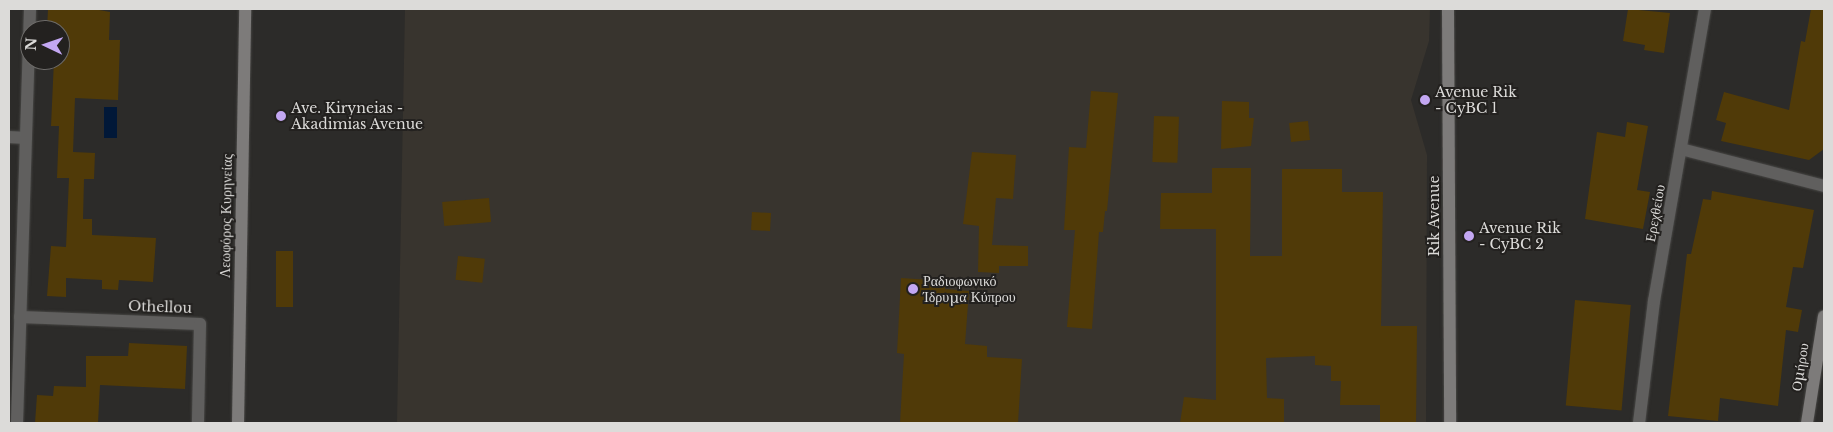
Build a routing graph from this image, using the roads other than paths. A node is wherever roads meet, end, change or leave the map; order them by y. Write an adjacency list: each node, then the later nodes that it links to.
1 (30, 9): 6 (street)
2 (245, 9): 14 (main road, Λεωφόρος Κυρηνείας)
3 (1448, 9): 15 (main road, Rik Avenue)
4 (1705, 9): 7 (street, Ερεχθείου)
5 (9, 138): 6 (street)
6 (26, 138): 10 (street)
7 (1681, 150): 8 (street); 16 (street, Ερεχθείου)
8 (1824, 186)
9 (1824, 316): 11 (main road, Ομήρου)
10 (20, 317): 12 (street); 13 (street, Othellou)
11 (1821, 356): 17 (main road, Ομήρου)
12 (17, 423)
13 (198, 423)
14 (238, 423)
15 (1450, 423)
16 (1640, 423)
17 (1807, 423)

